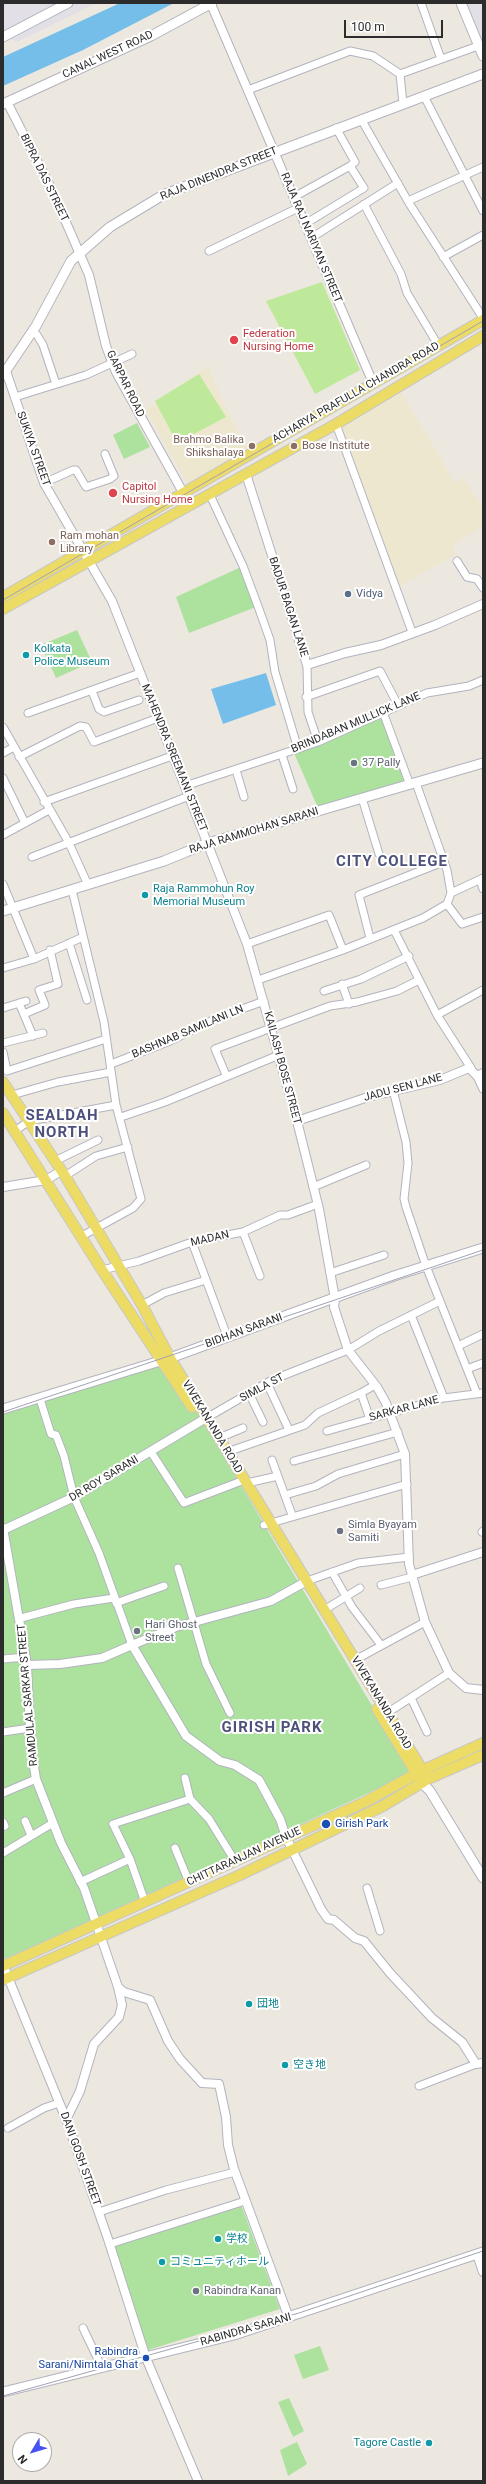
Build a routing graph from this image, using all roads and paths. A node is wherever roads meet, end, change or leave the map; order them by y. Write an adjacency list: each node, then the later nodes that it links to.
1 (68, 3): 5 (main road)
2 (212, 3): 11 (street, RAJA RAJ NARIYAN STREET); 13 (main road, CANAL WEST ROAD)
3 (422, 3): 8 (street)
4 (461, 3): 6 (main road)
5 (3, 37)
6 (478, 46): 7 (main road); 8 (street)
7 (483, 56)
8 (441, 60): 9 (street)
9 (400, 74): 11 (street); 14 (street)
10 (483, 74): 12 (main road, RAJA DINENDRA STREET)
11 (248, 90): 17 (street, RAJA RAJ NARIYAN STREET)
12 (424, 96): 14 (main road, RAJA DINENDRA STREET); 20 (street)
13 (5, 103): 31 (street, BIPRA DAS STREET)
14 (403, 104): 15 (main road, RAJA DINENDRA STREET)
15 (361, 119): 16 (main road, RAJA DINENDRA STREET); 21 (street)
16 (336, 128): 17 (main road, RAJA DINENDRA STREET); 18 (street)
17 (274, 151): 22 (street, RAJA RAJ NARIYAN STREET); 31 (main road, RAJA DINENDRA STREET)
18 (350, 166): 22 (street); 27 (street)
19 (483, 167): 20 (street)
20 (466, 174): 23 (street); 26 (street)
21 (398, 183): 23 (street); 24 (street)
22 (294, 197): 25 (street, RAJA RAJ NARIYAN STREET)
23 (408, 201): 32 (street)
24 (364, 204): 29 (street); 36 (street)
25 (298, 208): 27 (street, RAJA RAJ NARIYAN STREET); 30 (street)
26 (483, 211)
27 (305, 224): 29 (street, RAJA RAJ NARIYAN STREET)
28 (483, 235): 32 (street)
29 (310, 238): 40 (street, RAJA RAJ NARIYAN STREET)
30 (209, 251)
31 (80, 253): 38 (street, GARPAR ROAD); 39 (main road, RAJA DINENDRA STREET)
32 (443, 257): 33 (street)
33 (483, 319): 36 (main road, ACHARYA PRAFULLA CHANDRA ROAD)
34 (37, 335): 41 (street)
35 (483, 336): 43 (main road)
36 (438, 345): 40 (main road, ACHARYA PRAFULLA CHANDRA ROAD)
37 (132, 354): 38 (street)
38 (113, 363): 41 (street); 47 (street, GARPAR ROAD)
39 (5, 373): 42 (street, SUKIYA STREET)
40 (373, 383): 47 (main road, ACHARYA PRAFULLA CHANDRA ROAD)
41 (56, 384): 42 (street)
42 (15, 397): 46 (street, SUKIYA STREET)
43 (336, 424): 45 (main road); 56 (street)
44 (105, 454): 46 (street)
45 (246, 474): 48 (main road); 57 (street, BADUR BAGAN LANE)
46 (44, 484): 50 (street, SUKIYA STREET)
47 (185, 492): 49 (street, GARPAR ROAD); 50 (main road, ACHARYA PRAFULLA CHANDRA ROAD)
48 (210, 495): 49 (main road); 70 (street)
49 (190, 505): 50 (main road)
50 (87, 556): 53 (main road); 55 (main road); 58 (street, SUKIYA STREET)
51 (457, 561): 52 (street)
52 (483, 588)
53 (3, 597)
54 (483, 604): 56 (street)
55 (3, 609)
56 (412, 632): 57 (street)
57 (307, 665): 61 (street, BADUR BAGAN LANE)
58 (140, 673): 60 (street); 66 (street, MAHENDRA SREEMANI STREET)
59 (483, 680): 63 (street, BRINDABAN MULLICK LANE)
60 (92, 691): 62 (street); 65 (street)
61 (306, 697): 63 (street); 68 (street, BADUR BAGAN LANE)
62 (138, 700)
63 (398, 705): 64 (street, BRINDABAN MULLICK LANE)
64 (383, 712): 68 (street, BRINDABAN MULLICK LANE); 78 (street)
65 (28, 713)
66 (158, 718): 73 (street, MAHENDRA SREEMANI STREET); 74 (street)
67 (3, 727): 69 (street)
68 (318, 742): 70 (street, BRINDABAN MULLICK LANE)
69 (14, 747): 71 (street); 74 (street)
70 (298, 749): 72 (street, BRINDABAN MULLICK LANE)
71 (3, 753)
72 (282, 754): 76 (street, BRINDABAN MULLICK LANE); 80 (street)
73 (172, 756): 79 (street, MAHENDRA SREEMANI STREET); 84 (street)
74 (19, 757): 84 (street)
75 (483, 763): 78 (main road, RAJA RAMMOHAN SARANI)
76 (236, 770): 79 (street, BRINDABAN MULLICK LANE); 82 (street)
77 (3, 778): 86 (street)
78 (413, 784): 83 (main road, RAJA RAMMOHAN SARANI); 92 (street)
79 (185, 786): 81 (street, MAHENDRA SREEMANI STREET)
80 (293, 789)
81 (189, 796): 88 (street); 89 (street, MAHENDRA SREEMANI STREET)
82 (244, 797)
83 (362, 798): 89 (main road, RAJA RAMMOHAN SARANI); 90 (street)
84 (44, 802): 85 (street)
85 (49, 810): 86 (street); 88 (street)
86 (25, 823): 87 (street)
87 (3, 835)
88 (70, 843): 91 (street); 95 (street)
89 (208, 843): 95 (main road, RAJA RAMMOHAN SARANI); 107 (street, KAILASH BOSE STREET)
90 (379, 854)
91 (32, 857)
92 (443, 862): 98 (street); 105 (street)
93 (482, 879): 96 (street); 98 (street)
94 (3, 884): 100 (street)
95 (88, 885): 97 (main road, RAJA RAMMOHAN SARANI)
96 (483, 888)
97 (72, 890): 100 (main road, RAJA RAMMOHAN SARANI); 104 (street)
98 (450, 893): 99 (street)
99 (448, 904): 102 (street); 103 (street)
100 (14, 907): 101 (main road, RAJA RAMMOHAN SARANI); 111 (street)
101 (3, 911)
102 (483, 917)
103 (394, 930): 105 (street); 110 (street)
104 (83, 937): 106 (street); 127 (street)
105 (370, 938): 109 (street)
106 (69, 943): 108 (street); 118 (street)
107 (247, 944): 109 (street); 113 (street, KAILASH BOSE STREET)
108 (50, 950): 111 (street); 122 (street)
109 (343, 950): 113 (street)
110 (409, 956): 114 (street); 115 (street)
111 (34, 959): 112 (street)
112 (3, 968)
113 (258, 980): 119 (street, KAILASH BOSE STREET)
114 (419, 980): 120 (street); 123 (street)
115 (342, 984): 117 (street); 120 (street)
116 (483, 990): 123 (street)
117 (324, 991)
118 (87, 1000)
119 (264, 1001): 124 (street, KAILASH BOSE STREET); 131 (street, BASHNAB SAMILANI LN)
120 (350, 1004): 124 (street)
121 (3, 1008): 122 (street)
122 (24, 1014): 126 (street)
123 (437, 1016): 132 (street)
124 (272, 1028): 130 (street, KAILASH BOSE STREET); 135 (street)
125 (43, 1033): 126 (street)
126 (33, 1036): 128 (street)
127 (106, 1039): 129 (street); 131 (street)
128 (3, 1043)
129 (3, 1052)
130 (279, 1055): 135 (street); 144 (street, KAILASH BOSE STREET)
131 (111, 1064): 133 (street)
132 (471, 1068): 134 (street); 138 (street, JADU SEN LANE)
133 (111, 1072): 139 (street); 140 (street)
134 (480, 1074): 137 (street)
135 (226, 1075): 142 (street)
136 (3, 1082): 139 (main road, VIVEKANANDA ROAD)
137 (483, 1089)
138 (394, 1090): 144 (street, JADU SEN LANE); 162 (street)
139 (12, 1095): 143 (main road, VIVEKANANDA ROAD)
140 (116, 1105): 142 (street); 143 (street)
141 (3, 1113): 145 (main road, VIVEKANANDA ROAD)
142 (120, 1117): 147 (street)
143 (29, 1121): 145 (street); 148 (main road, VIVEKANANDA ROAD)
144 (297, 1121): 153 (street, KAILASH BOSE STREET)
145 (15, 1131): 151 (main road, VIVEKANANDA ROAD)
146 (98, 1140): 148 (street)
147 (128, 1147): 150 (street); 155 (street)
148 (55, 1161): 150 (main road, VIVEKANANDA ROAD)
149 (366, 1165): 153 (street)
150 (63, 1174): 151 (street); 155 (main road, VIVEKANANDA ROAD)
151 (46, 1180): 152 (street); 157 (main road, VIVEKANANDA ROAD)
152 (3, 1187)
153 (313, 1187): 154 (street, KAILASH BOSE STREET)
154 (318, 1204): 156 (street, MADAN); 164 (street, KAILASH BOSE STREET)
155 (95, 1229): 157 (street); 161 (main road, VIVEKANANDA ROAD)
156 (243, 1232): 158 (street, MADAN); 165 (street)
157 (82, 1236): 163 (main road, VIVEKANANDA ROAD)
158 (192, 1242): 161 (street, MADAN); 166 (street)
159 (483, 1248): 162 (main road, BIDHAN SARANI)
160 (384, 1256): 164 (street)
161 (118, 1266): 163 (street, MADAN); 169 (main road, VIVEKANANDA ROAD)
162 (426, 1266): 167 (main road, BIDHAN SARANI); 168 (street)
163 (102, 1270): 175 (main road, VIVEKANANDA ROAD)
164 (330, 1273): 167 (street, KAILASH BOSE STREET)
165 (260, 1276)
166 (206, 1280): 169 (street); 172 (street)
167 (336, 1299): 172 (main road, BIDHAN SARANI); 174 (street, KAILASH BOSE STREET)
168 (440, 1301): 170 (street, SIMLA ST); 173 (street)
169 (142, 1305): 175 (main road, VIVEKANANDA ROAD)
170 (411, 1315): 174 (street, SIMLA ST); 183 (street)
171 (483, 1334): 173 (street)
172 (227, 1336): 175 (main road, BIDHAN SARANI)
173 (458, 1346): 177 (street)
174 (348, 1350): 178 (street, SIMLA ST); 179 (street, KAILASH BOSE STREET)
175 (166, 1359): 184 (main road, BIDHAN SARANI); 187 (main road, VIVEKANANDA ROAD)
176 (483, 1363): 177 (street)
177 (467, 1369): 181 (street)
178 (267, 1383): 182 (street, SIMLA ST); 191 (street)
179 (375, 1385): 180 (street); 186 (street, KAILASH BOSE STREET)
180 (361, 1393): 188 (street); 191 (street)
181 (480, 1394): 183 (street, SARKAR LANE)
182 (250, 1395): 187 (street, SIMLA ST); 189 (street)
183 (444, 1398): 186 (street, SARKAR LANE)
184 (40, 1399): 185 (main road, BIDHAN SARANI); 204 (street)
185 (3, 1409)
186 (391, 1413): 188 (street, SARKAR LANE); 193 (street, KAILASH BOSE STREET)
187 (204, 1419): 194 (main road, VIVEKANANDA ROAD); 195 (street, DR ROY SARANI); 201 (main road, VIVEKANANDA ROAD)
188 (370, 1419): 192 (street, SARKAR LANE)
189 (263, 1422)
190 (243, 1428): 194 (street)
191 (289, 1430): 196 (street)
192 (327, 1431)
193 (398, 1432): 197 (street, KAILASH BOSE STREET); 199 (street)
194 (219, 1438): 196 (main road, VIVEKANANDA ROAD)
195 (151, 1452): 201 (street); 204 (street, DR ROY SARANI)
196 (227, 1452): 201 (main road, VIVEKANANDA ROAD)
197 (405, 1454): 202 (street, KAILASH BOSE STREET); 203 (street)
198 (272, 1460): 200 (street)
199 (294, 1461)
200 (278, 1476): 201 (street); 203 (street)
201 (243, 1483): 206 (main road, VIVEKANANDA ROAD)
202 (407, 1484): 205 (street); 209 (street, KAILASH BOSE STREET)
203 (285, 1495): 205 (street)
204 (74, 1498): 207 (street, DR ROY SARANI); 219 (street)
205 (292, 1515): 206 (street)
206 (268, 1523): 214 (main road, VIVEKANANDA ROAD)
207 (3, 1529): 210 (street, RAMDULAL SARKAR STREET)
208 (483, 1552): 213 (street)
209 (409, 1557): 212 (street); 213 (street, KAILASH BOSE STREET)
210 (6, 1559): 221 (street, RAMDULAL SARKAR STREET)
211 (178, 1568): 222 (street)
212 (332, 1572): 214 (street); 218 (street)
213 (412, 1576): 215 (street); 223 (street, KAILASH BOSE STREET)
214 (304, 1582): 220 (main road, VIVEKANANDA ROAD); 222 (street); 239 (main road, VIVEKANANDA ROAD)
215 (381, 1585)
216 (164, 1586): 219 (street)
217 (360, 1588): 218 (street)
218 (346, 1596): 220 (street); 225 (street)
219 (115, 1600): 221 (street); 224 (street)
220 (324, 1610): 227 (main road, VIVEKANANDA ROAD)
221 (21, 1618): 228 (street, RAMDULAL SARKAR STREET)
222 (195, 1622): 224 (street); 232 (street)
223 (425, 1622): 225 (street); 229 (street, KAILASH BOSE STREET)
224 (132, 1645): 228 (street); 247 (street)
225 (381, 1645): 227 (street)
226 (3, 1659): 228 (street)
227 (355, 1660): 233 (main road, VIVEKANANDA ROAD)
228 (27, 1661): 234 (street, RAMDULAL SARKAR STREET)
229 (449, 1673): 230 (street); 231 (street)
230 (483, 1690)
231 (411, 1698): 233 (street); 236 (street)
232 (230, 1713)
233 (387, 1713): 239 (main road, VIVEKANANDA ROAD)
234 (30, 1728): 235 (street); 241 (street, RAMDULAL SARKAR STREET)
235 (3, 1732)
236 (427, 1732)
237 (483, 1743): 239 (main road, CHITTARANJAN AVENUE)
238 (483, 1755): 239 (main road)
239 (422, 1777): 247 (main road, CHITTARANJAN AVENUE); 249 (main road); 253 (main road)
240 (185, 1778): 243 (street)
241 (36, 1779): 242 (street); 245 (street, RAMDULAL SARKAR STREET)
242 (3, 1793)
243 (190, 1800): 251 (street); 252 (street)
244 (25, 1821): 246 (street)
245 (53, 1823): 246 (street); 254 (street, RAMDULAL SARKAR STREET)
246 (31, 1836): 250 (street)
247 (286, 1837): 249 (street); 252 (main road, CHITTARANJAN AVENUE)
248 (175, 1848): 255 (street)
249 (292, 1850): 260 (main road); 264 (street)
250 (3, 1853)
251 (130, 1859): 254 (street); 257 (street)
252 (236, 1861): 255 (main road, CHITTARANJAN AVENUE)
253 (483, 1878)
254 (80, 1882): 258 (street, RAMDULAL SARKAR STREET)
255 (189, 1882): 257 (main road, CHITTARANJAN AVENUE)
256 (367, 1888): 259 (street)
257 (145, 1902): 258 (main road, CHITTARANJAN AVENUE)
258 (96, 1924): 260 (street, RAMDULAL SARKAR STREET); 261 (main road, CHITTARANJAN AVENUE)
259 (380, 1931)
260 (101, 1937): 262 (main road); 263 (street, RAMDULAL SARKAR STREET)
261 (3, 1966): 262 (street, DANI GOSH STREET)
262 (6, 1979): 266 (street, DANI GOSH STREET)
263 (118, 1987): 267 (street, RAMDULAL SARKAR STREET); 269 (street)
264 (479, 2063): 265 (street)
265 (419, 2086)
266 (59, 2103): 267 (street, DANI GOSH STREET); 268 (street)
267 (66, 2120): 271 (street, DANI GOSH STREET)
268 (8, 2128)
269 (235, 2172): 270 (street); 271 (street)
270 (245, 2201): 272 (street); 275 (street)
271 (99, 2212): 272 (street, DANI GOSH STREET)
272 (110, 2244): 277 (street, DANI GOSH STREET)
273 (480, 2253): 274 (street); 275 (main road, RABINDRA SARANI)
274 (483, 2272)
275 (289, 2318): 277 (main road, RABINDRA SARANI)
276 (83, 2328): 278 (street)
277 (146, 2358): 278 (main road, RABINDRA SARANI); 280 (street, DANI GOSH STREET)
278 (102, 2368): 279 (main road, RABINDRA SARANI)
279 (3, 2392)
280 (198, 2481)

